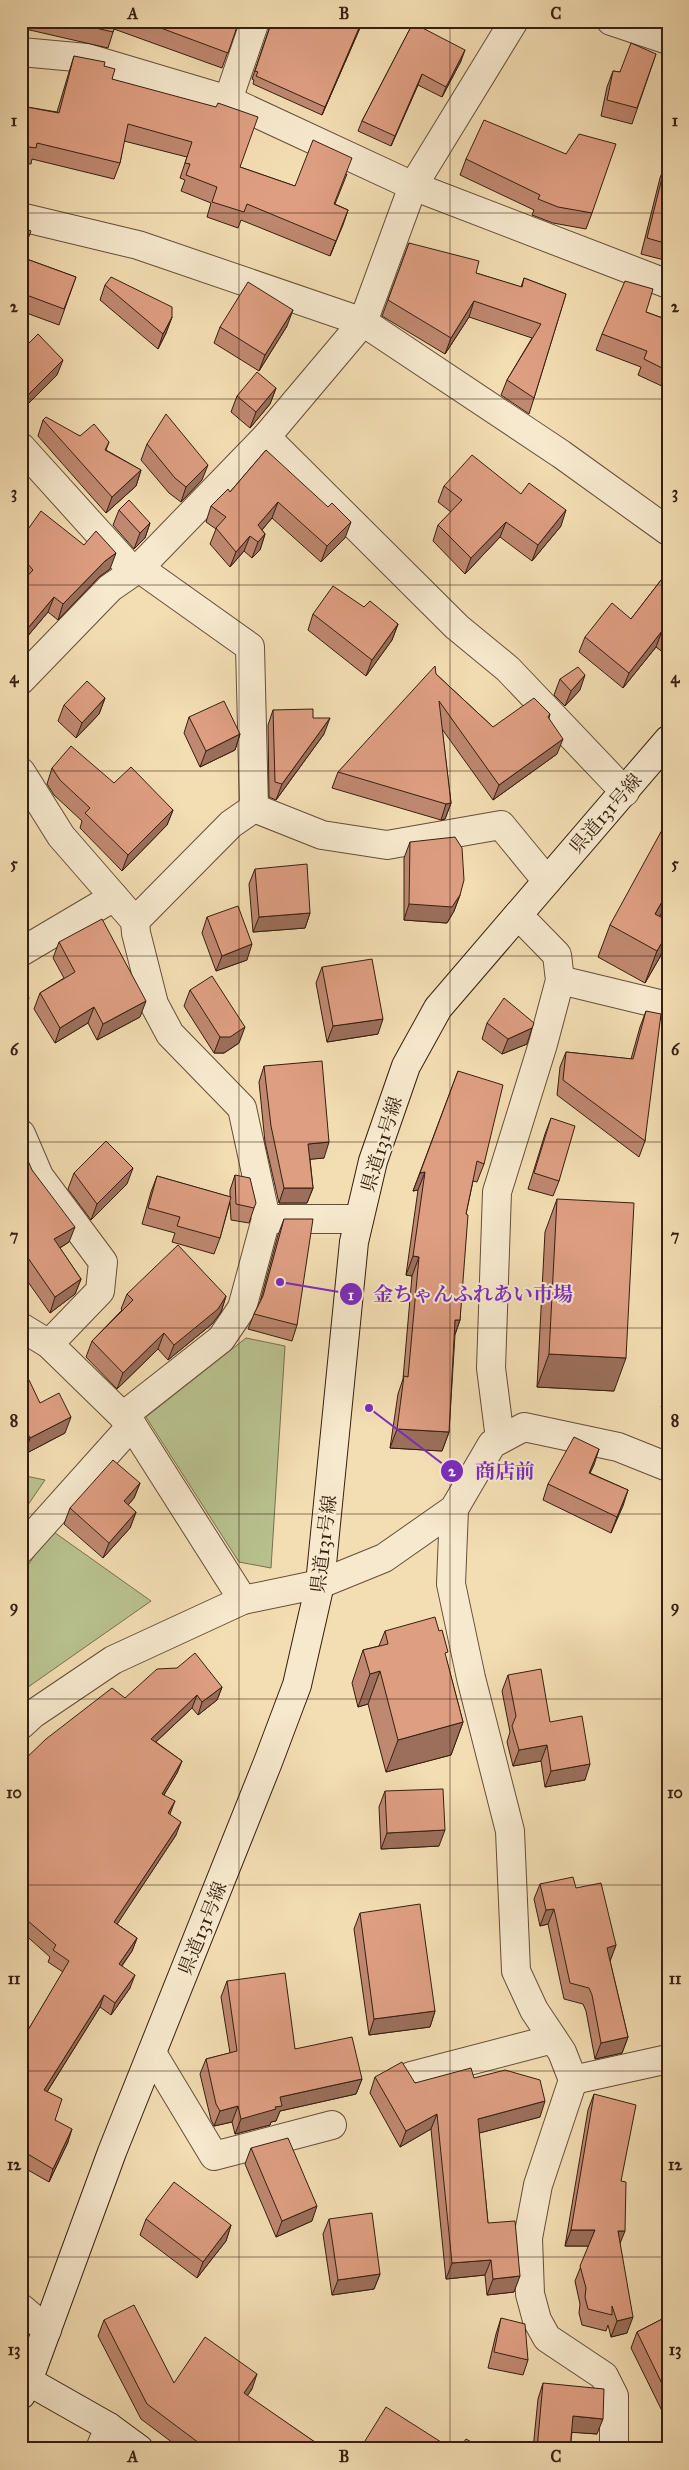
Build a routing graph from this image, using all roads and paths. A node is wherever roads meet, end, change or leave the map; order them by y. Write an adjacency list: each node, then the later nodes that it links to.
1 (255, 21): 6 (street)
2 (514, 21): 7 (street)
3 (612, 21): 4 (street)
4 (668, 40)
5 (21, 52): 6 (street)
6 (228, 100): 7 (street)
7 (413, 186): 9 (street); 10 (street)
8 (21, 217): 10 (street)
9 (668, 284)
10 (363, 322): 11 (street); 13 (street)
11 (266, 437): 14 (street); 18 (street)
12 (21, 447): 14 (street)
13 (668, 531)
14 (136, 569): 15 (street); 19 (street)
15 (21, 680)
16 (668, 740): 18 (street, 県道131号線)
17 (21, 772): 21 (street)
18 (624, 792): 20 (street, 県道131号線)
19 (254, 808): 20 (street); 23 (street)
20 (547, 881): 22 (street, 県道131号線)
21 (114, 897): 23 (street); 24 (street)
22 (518, 915): 25 (street); 29 (street, 県道131号線)
23 (135, 921): 28 (street)
24 (21, 952)
25 (560, 980): 26 (street); 33 (street)
26 (668, 1006)
27 (21, 1134): 31 (street)
28 (266, 1219): 29 (street); 32 (street)
29 (359, 1219): 37 (street, 県道131号線)
30 (21, 1327): 31 (street)
31 (49, 1344): 32 (street)
32 (128, 1420): 36 (street); 38 (street)
33 (500, 1439): 34 (street); 35 (street)
34 (668, 1467)
35 (454, 1509): 37 (street); 40 (street)
36 (21, 1548)
37 (320, 1584): 38 (street); 41 (street, 県道131号線)
38 (243, 1600): 39 (street)
39 (21, 1725)
40 (553, 2039): 43 (street); 44 (street)
41 (152, 2053): 45 (street); 47 (street, 県道131号線)
42 (668, 2059): 44 (street)
43 (410, 2076)
44 (572, 2080): 51 (street)
45 (332, 2125)
46 (21, 2308): 47 (street)
47 (47, 2330): 48 (street, 県道131号線)
48 (25, 2388): 49 (street)
49 (104, 2438): 50 (street)
50 (139, 2449)
51 (614, 2449)

